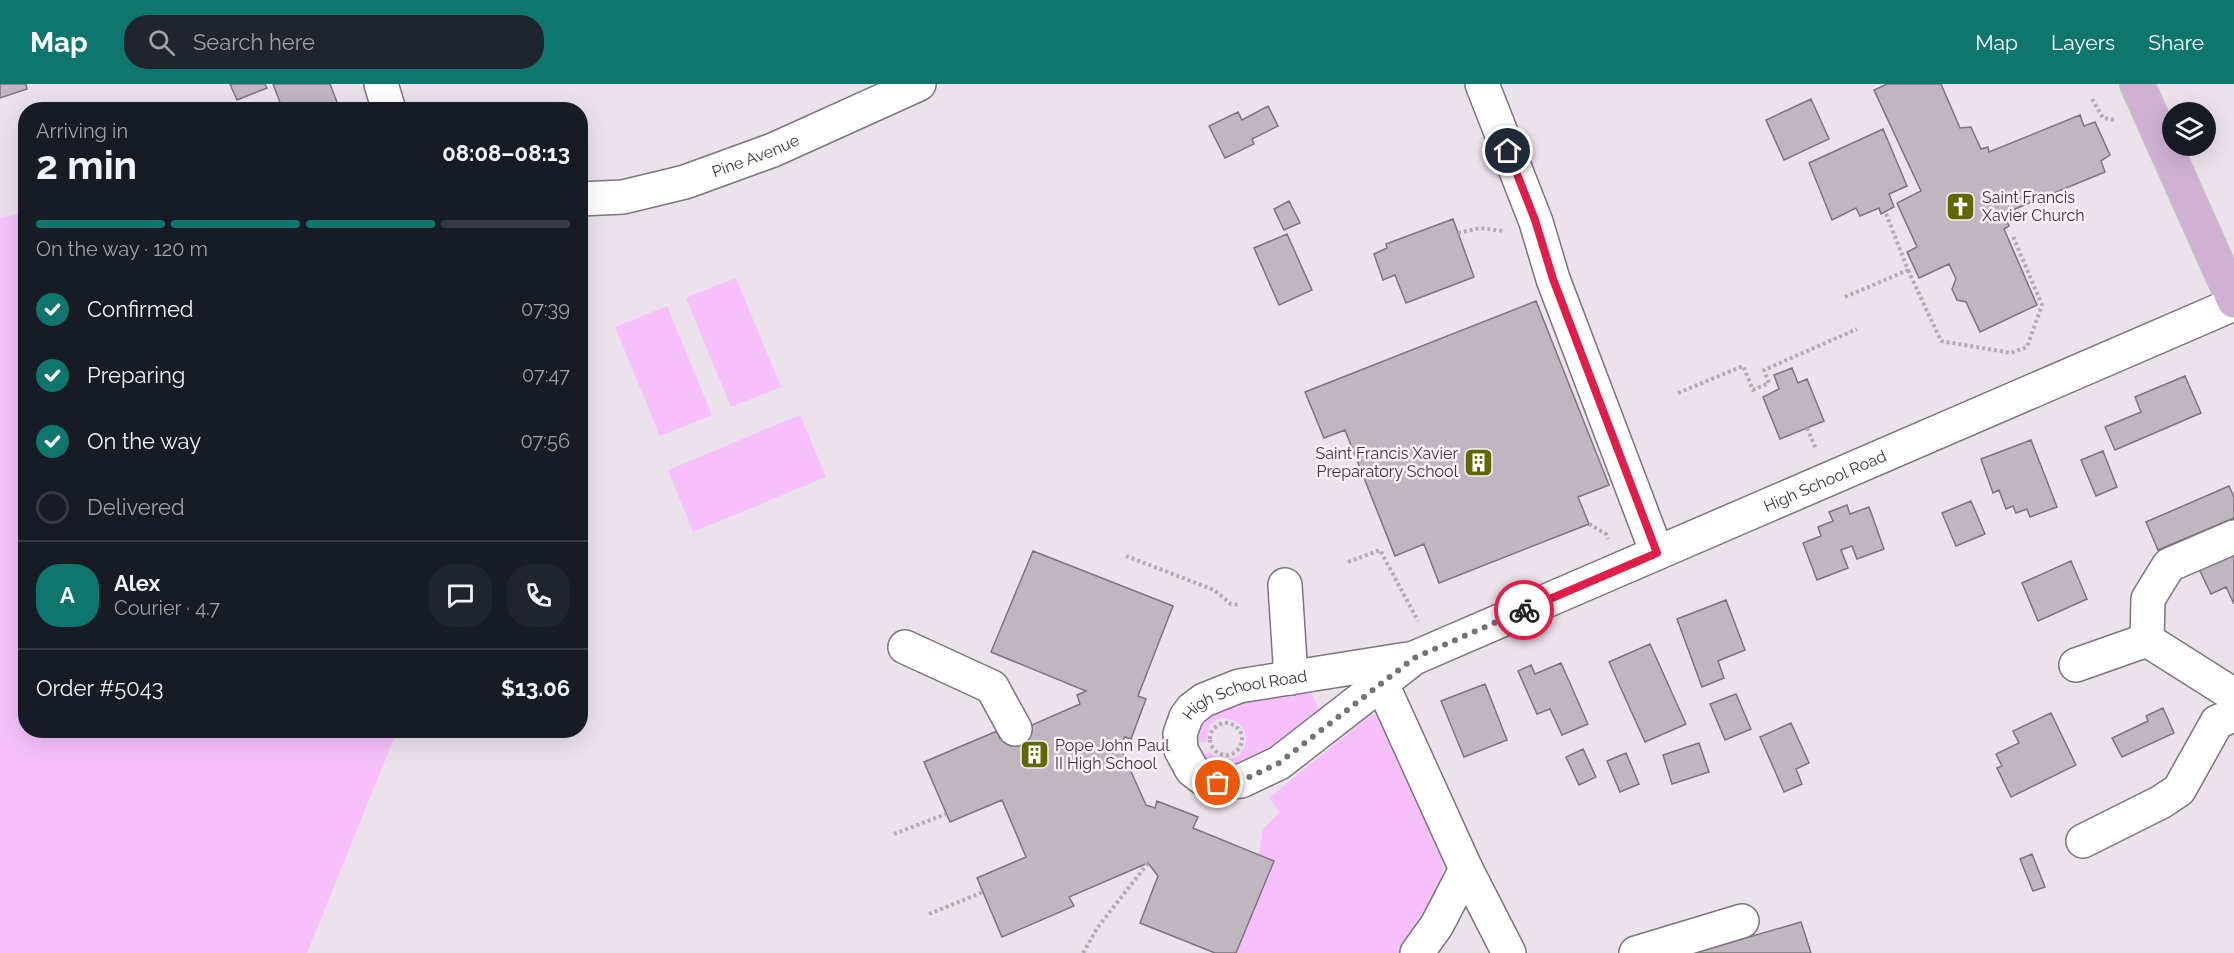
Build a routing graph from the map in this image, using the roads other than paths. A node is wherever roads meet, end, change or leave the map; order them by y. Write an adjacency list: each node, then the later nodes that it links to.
1 (381, 84): 5 (street)
2 (920, 84): 6 (street, Pine Avenue)
3 (1482, 84): 9 (street)
4 (2137, 84): 7 (main road)
5 (387, 102)
6 (588, 199)
7 (2234, 303): 9 (street, High School Road)
8 (2234, 537): 11 (street)
9 (1657, 553): 12 (street, High School Road)
10 (1285, 585): 15 (street)
11 (2146, 640): 14 (street); 17 (street)
12 (1418, 644): 15 (street, High School Road); 16 (street, High School Road)
13 (905, 647): 19 (street)
14 (2076, 665)
15 (1291, 678): 16 (street, High School Road)
16 (1382, 684): 21 (street)
17 (2234, 695)
18 (2234, 715): 20 (street)
19 (1015, 729)
20 (2083, 841)
21 (1466, 869): 23 (street); 24 (street)
22 (1742, 921): 25 (street)
23 (1417, 953)
24 (1509, 953)
25 (1636, 953)

